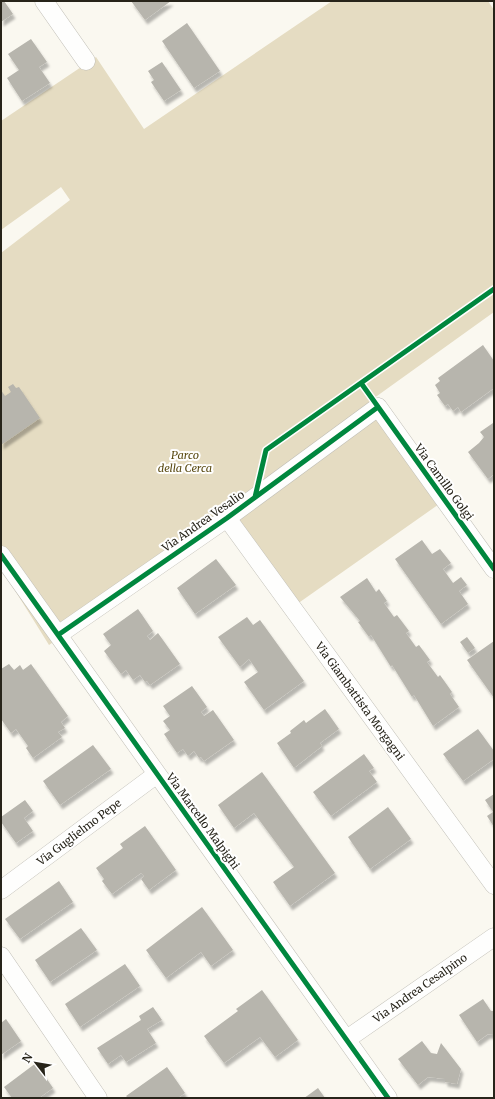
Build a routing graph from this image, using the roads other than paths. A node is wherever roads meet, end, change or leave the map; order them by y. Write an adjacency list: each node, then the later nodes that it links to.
1 (44, 1): 2 (street)
2 (86, 61)
3 (378, 407): 4 (street, Via Andrea Vesalio); 6 (street, Via Camillo Golgi)
4 (227, 518): 7 (street, Via Andrea Vesalio); 9 (street, Via Giambattista Morgagni)
5 (1, 555): 7 (street, Via Marcello Malpighi)
6 (494, 569)
7 (58, 634): 8 (street, Via Marcello Malpighi)
8 (157, 774): 10 (street, Via Guglielmo Pepe); 13 (street, Via Marcello Malpighi)
9 (494, 885)
10 (1, 890)
11 (494, 937): 13 (street, Via Andrea Cesalpino)
12 (1, 956): 14 (street)
13 (347, 1039): 15 (street, Via Marcello Malpighi)
14 (98, 1098)
15 (388, 1098)

